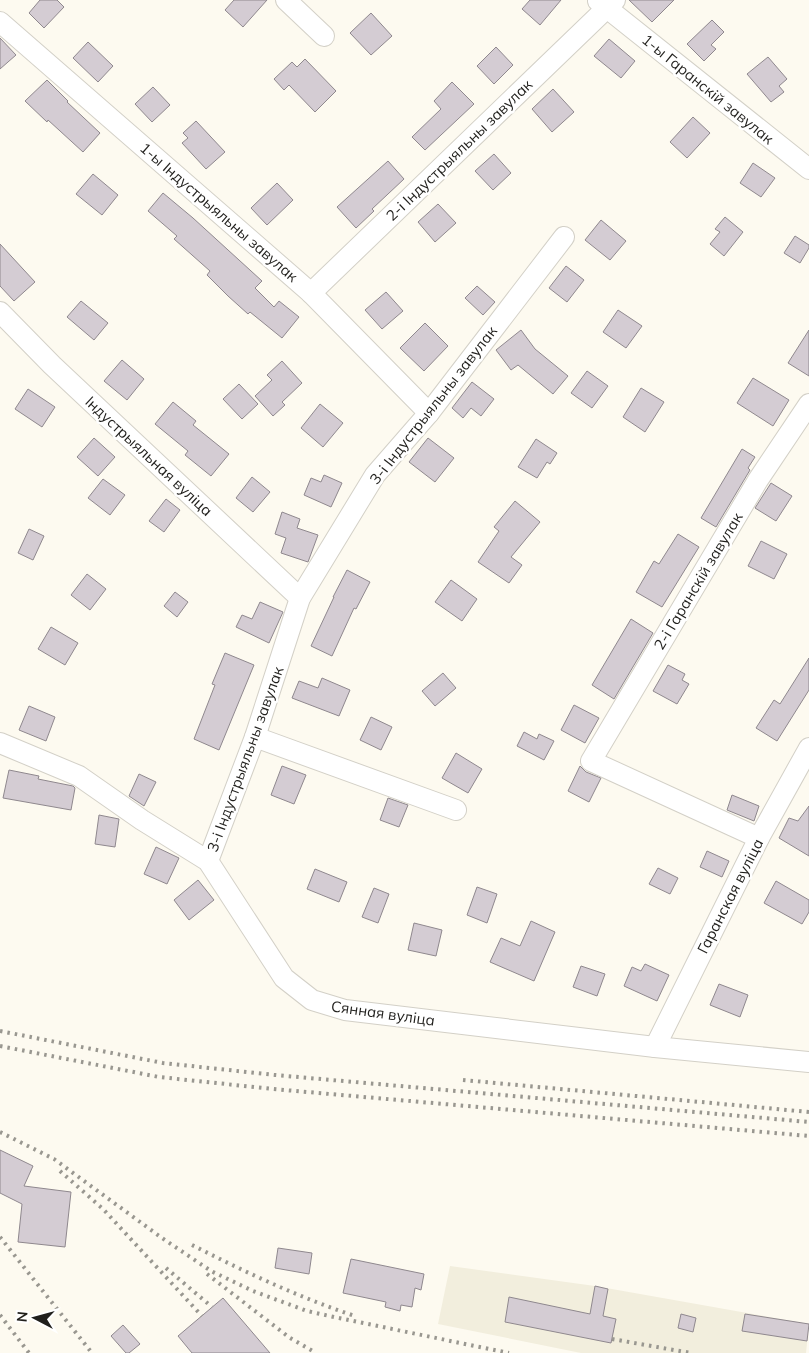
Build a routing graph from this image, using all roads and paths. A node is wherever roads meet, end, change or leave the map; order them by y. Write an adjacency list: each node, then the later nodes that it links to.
1 (286, 0): 4 (street)
2 (606, 3): 5 (street, 1-ы Гаранскій завулак); 7 (street, 2-і Індустрыяльны завулак)
3 (0, 22): 7 (street, 1-ы Індустрыяльны завулак)
4 (324, 36)
5 (809, 170)
6 (564, 237): 10 (street, 3-і Індустрыяльны завулак)
7 (311, 293): 10 (street, 1-ы Індустрыяльны завулак)
8 (0, 312): 11 (street, Індустрыяльная вуліца)
9 (809, 404): 16 (street, 2-і Гаранскій завулак)
10 (428, 413): 11 (street, 3-і Індустрыяльны завулак)
11 (300, 598): 12 (street, 3-і Індустрыяльны завулак)
12 (255, 737): 15 (street); 17 (street, 3-і Індустрыяльны завулак)
13 (0, 743): 17 (street, Сянная вуліца)
14 (809, 748): 16 (street, Гаранская вуліца)
15 (456, 810)
16 (759, 838): 18 (street, Гаранская вуліца)
17 (208, 861): 18 (street, Сянная вуліца)
18 (655, 1046): 19 (street, Сянная вуліца)
19 (809, 1062)

